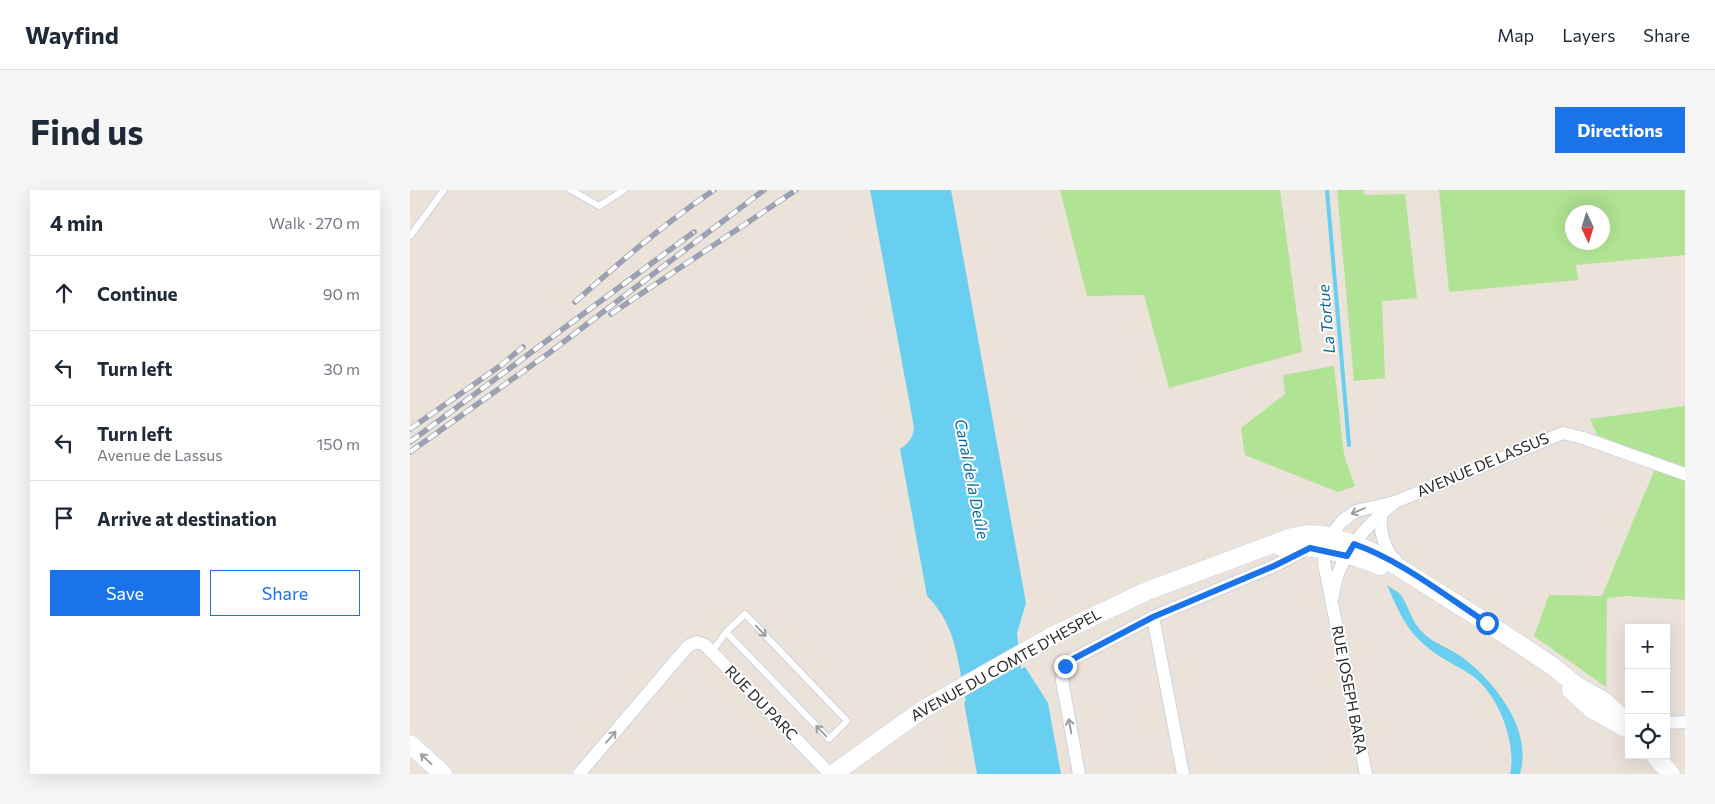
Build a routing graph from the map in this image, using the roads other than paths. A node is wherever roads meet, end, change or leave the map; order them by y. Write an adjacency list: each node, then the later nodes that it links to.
1 (444, 190): 4 (lane)
2 (571, 190): 3 (lane)
3 (624, 190)
4 (410, 236)
5 (1685, 474): 6 (street, AVENUE DE LASSUS)
6 (1395, 502): 7 (street, AVENUE DE LASSUS); 8 (street, AVENUE DE LASSUS, one-way to 8)
7 (1382, 512): 9 (street, AVENUE DE LASSUS); 10 (street)
8 (1321, 545): 9 (street, AVENUE DU COMTE D'HESPEL); 11 (street, RUE JOSEPH BARA); 12 (street, AVENUE DE LASSUS); 23 (street, AVENUE DU COMTE D'HESPEL)
9 (1350, 550): 10 (street, AVENUE DU COMTE D'HESPEL); 11 (street, RUE JOSEPH BARA); 18 (street, AVENUE DU COMTE D'HESPEL)
10 (1408, 572): 17 (street, AVENUE DU COMTE D'HESPEL)
11 (1332, 606): 26 (street, RUE JOSEPH BARA)
12 (1153, 617): 24 (street, AVENUE DE LASSUS, one-way to 12); 25 (street)
13 (726, 632): 13 (lane, one-way to 13); 14 (lane)
14 (712, 652): 22 (street, RUE DU PARC, one-way to 14); 23 (street, RUE DU PARC)
15 (1685, 722): 16 (street)
16 (1670, 723)
17 (1625, 726)
18 (1625, 728)
19 (410, 744): 21 (street, one-way to 19)
20 (1658, 759): 27 (street)
21 (443, 774)
22 (579, 774)
23 (832, 774)
24 (1079, 774)
25 (1183, 774)
26 (1366, 774)
27 (1671, 774)

